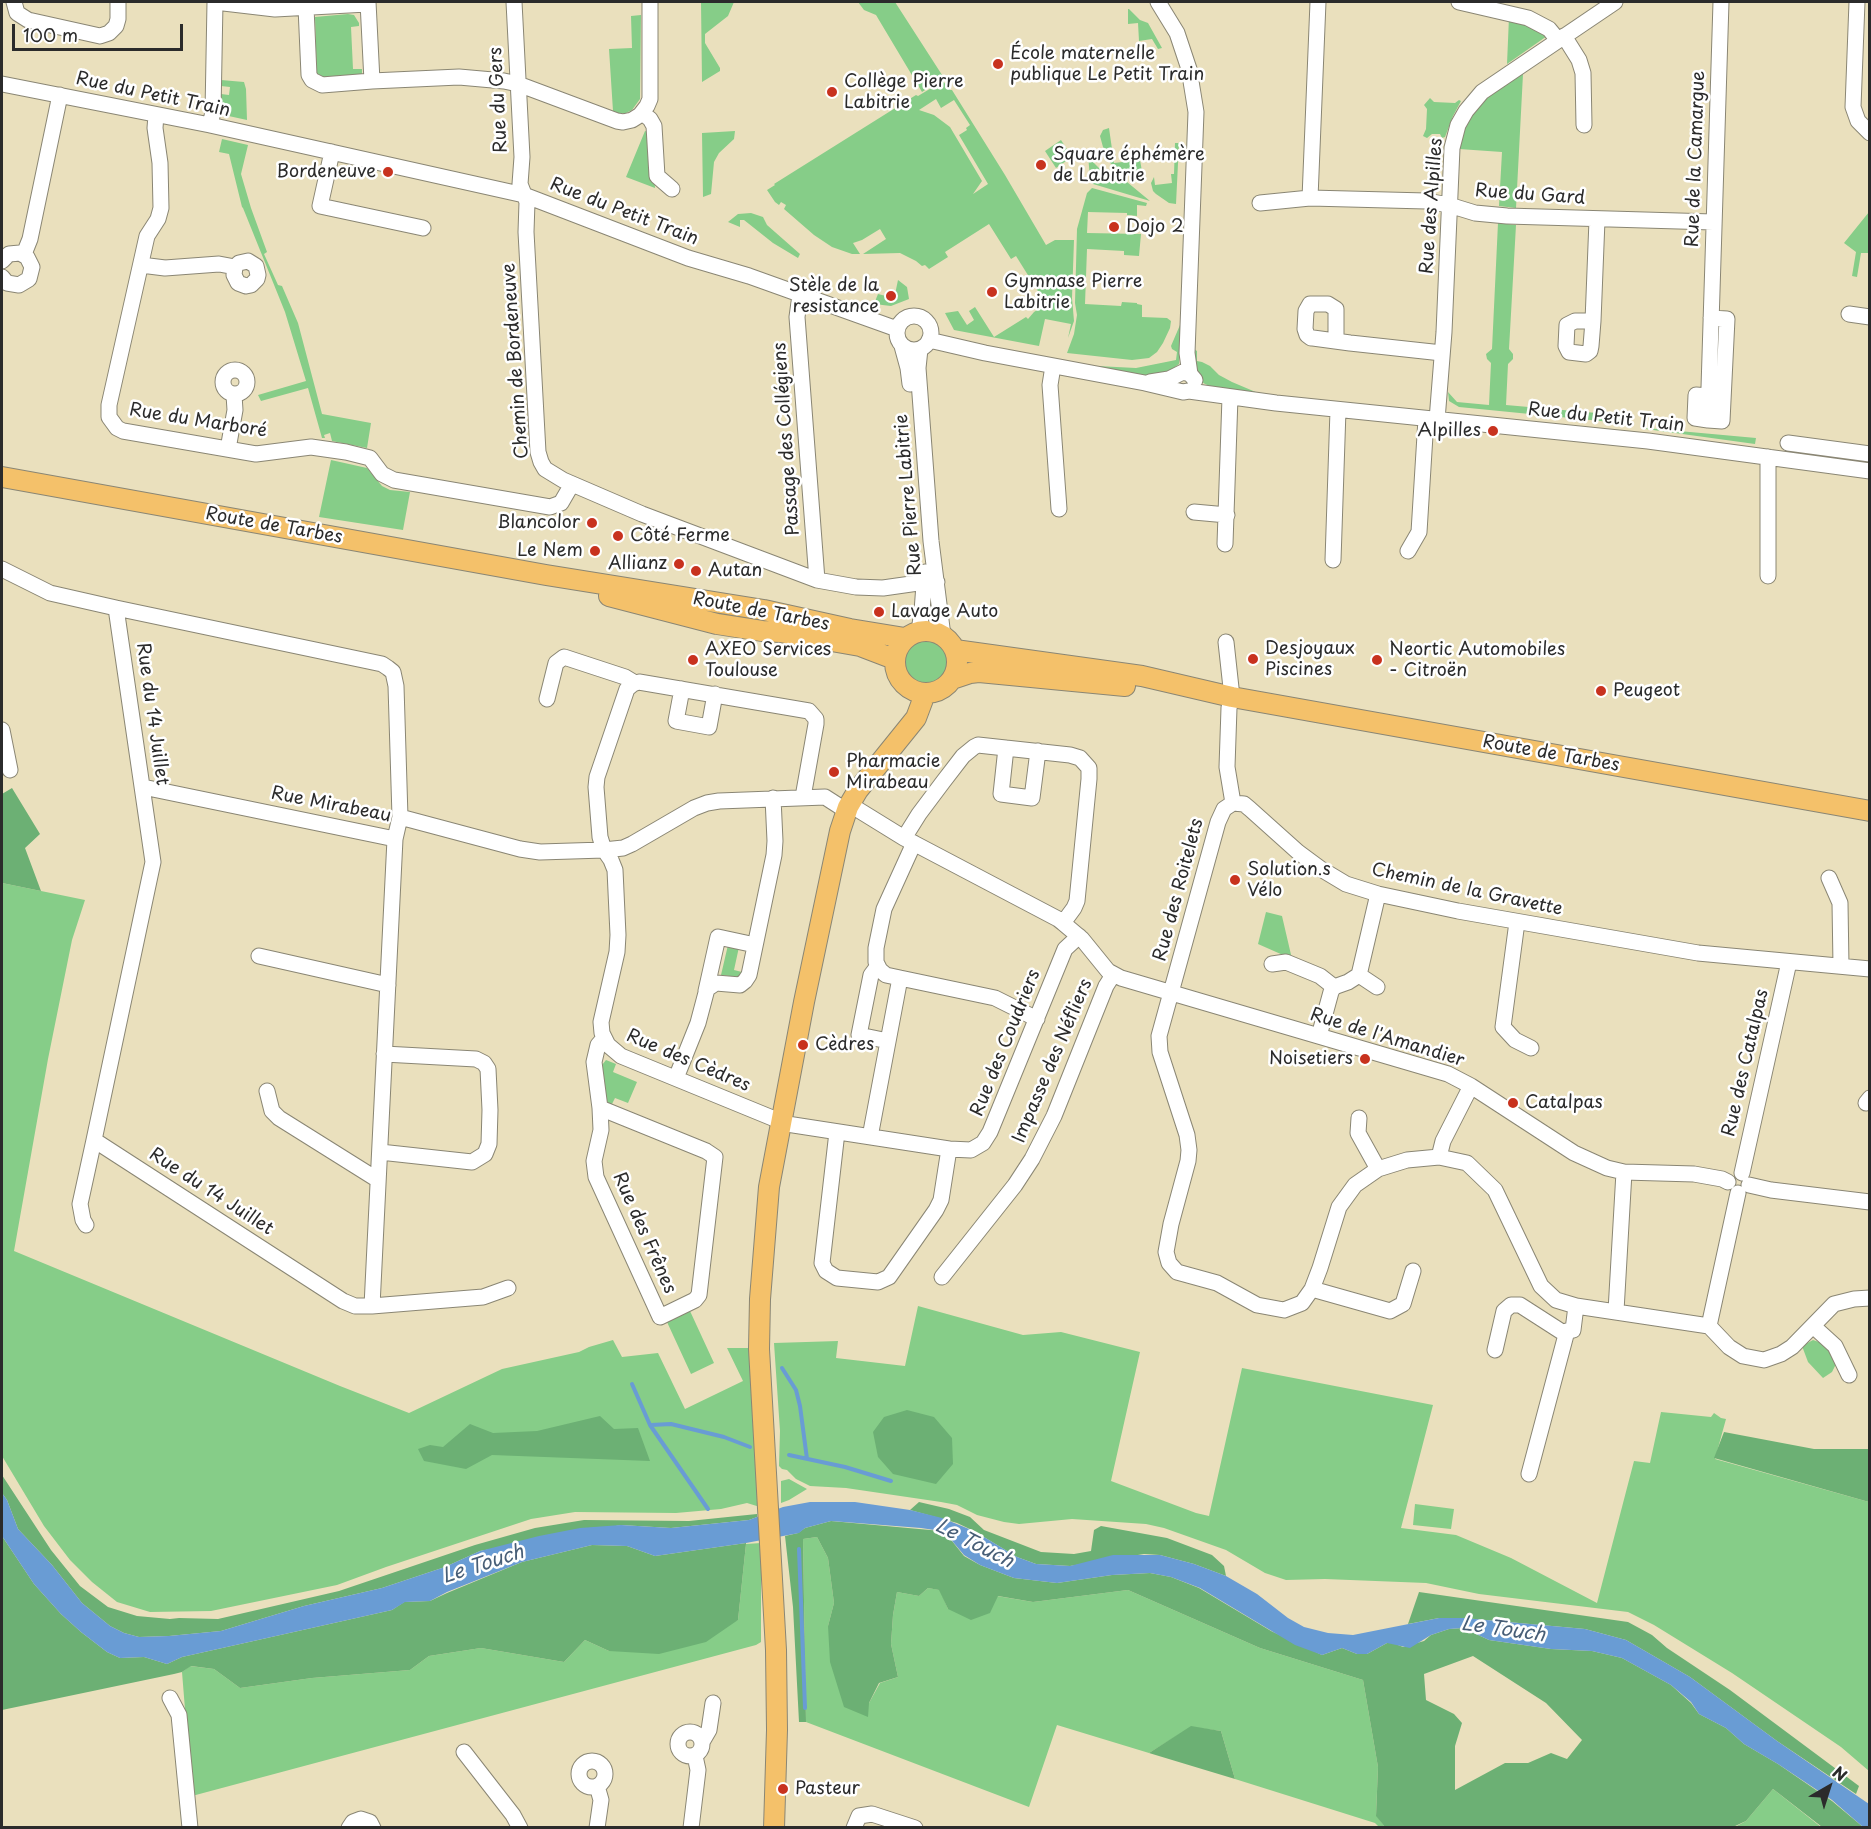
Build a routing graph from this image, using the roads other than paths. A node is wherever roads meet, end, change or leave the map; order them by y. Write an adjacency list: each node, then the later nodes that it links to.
1 (14, 2): 2 (street)
2 (118, 2)
3 (215, 2): 13 (street); 21 (street)
4 (513, 2): 17 (street, Rue du Gers)
5 (650, 2): 19 (street)
6 (1158, 2): 49 (street)
7 (1318, 2): 27 (street)
8 (1459, 2): 14 (street)
9 (1615, 2): 14 (street, Rue des Alpilles)
10 (1721, 2): 31 (street, Rue de la Camargue)
11 (1857, 2): 23 (street)
12 (367, 3): 13 (street); 15 (street)
13 (306, 7): 15 (street)
14 (1561, 38): 22 (street); 29 (street, Rue des Alpilles)
15 (372, 81): 17 (street)
16 (2, 84): 18 (street, Rue du Petit Train)
17 (519, 84): 19 (street); 26 (street, Rue du Gers)
18 (60, 94): 20 (street, Rue du Petit Train); 33 (street)
19 (642, 113): 25 (street)
20 (156, 115): 21 (street, Rue du Petit Train); 35 (street, Rue du Marboré)
21 (210, 125): 24 (street, Rue du Petit Train)
22 (1584, 125)
23 (1869, 133)
24 (332, 152): 26 (street, Rue du Petit Train); 32 (street)
25 (672, 189)
26 (524, 195): 38 (street, Rue du Petit Train); 60 (street, Chemin de Bordeneuve)
27 (1310, 198): 28 (street, Rue du Gard); 29 (street, Rue du Gard)
28 (1260, 203)
29 (1449, 205): 30 (street, Rue du Gard); 47 (street, Rue des Alpilles)
30 (1597, 220): 31 (street, Rue du Gard); 42 (street)
31 (1713, 222): 41 (street, Rue de la Camargue)
32 (423, 228)
33 (24, 254): 34 (street); 37 (street)
34 (2, 261)
35 (141, 265): 36 (street); 55 (street, Rue du Marboré)
36 (236, 267)
37 (2, 277)
38 (800, 295): 43 (street, Rue du Petit Train); 70 (street, Passage des Collégiens)
39 (1849, 314): 40 (street)
40 (1869, 317)
41 (1711, 318): 41 (street, Rue de la Camargue)
42 (1593, 321)
43 (897, 328): 45 (street); 46 (street)
44 (1336, 341): 47 (street)
45 (925, 345): 46 (street); 48 (street, Rue du Petit Train); 71 (street, Rue Pierre Labitrie)
46 (902, 346): 71 (street, Rue Pierre Labitrie)
47 (1442, 353): 53 (street, Rue des Alpilles)
48 (1053, 366): 49 (street, Rue du Petit Train); 61 (street)
49 (1184, 380): 51 (street, Rue du Petit Train)
50 (234, 394): 55 (street)
51 (1224, 396): 52 (street, Rue du Petit Train); 63 (street)
52 (1338, 410): 53 (street, Rue du Petit Train); 66 (street)
53 (1431, 419): 57 (street, Rue du Petit Train); 65 (street, Rue des Alpilles)
54 (1788, 443): 56 (street)
55 (228, 450): 60 (street, Rue du Marboré)
56 (1869, 454)
57 (1768, 457): 58 (street, Rue du Petit Train); 69 (street)
58 (1869, 471)
59 (2, 477): 68 (main road, Route de Tarbes)
60 (572, 484): 70 (street, Chemin de Bordeneuve)
61 (1059, 509)
62 (1194, 512): 63 (street)
63 (1227, 515): 64 (street)
64 (1225, 544)
65 (1408, 551)
66 (1333, 560)
67 (2, 571): 72 (street, Rue du 14 Juillet)
68 (546, 575): 73 (main road, Route de Tarbes); 76 (main road, Route de Tarbes)
69 (1768, 576)
70 (817, 580): 71 (street, Chemin de Bordeneuve)
71 (931, 582): 73 (street, Rue Pierre Labitrie); 75 (street, Rue Pierre Labitrie)
72 (116, 608): 88 (street, Rue du 14 Juillet); 94 (street, Rue du 14 Juillet)
73 (912, 635): 75 (main road, Route de Tarbes); 76 (main road)
74 (1226, 642): 82 (street)
75 (949, 643): 77 (main road); 82 (main road, Route de Tarbes)
76 (894, 659): 80 (main road)
77 (952, 679): 80 (main road, Route de Tarbes); 82 (main road, Route de Tarbes)
78 (635, 683): 79 (street); 83 (street); 97 (street, Rue des Cèdres)
79 (682, 689): 81 (street); 81 (street)
80 (916, 691): 92 (main road)
81 (715, 694): 89 (street)
82 (1232, 698): 91 (street); 93 (main road, Route de Tarbes)
83 (547, 699)
84 (2, 730): 87 (street)
85 (1006, 748): 86 (street); 86 (street); 96 (street)
86 (1038, 751): 101 (street, Rue des Coudriers)
87 (10, 770)
88 (143, 787): 95 (street, Rue Mirabeau); 131 (street, Rue du 14 Juillet)
89 (803, 797): 90 (street); 92 (street)
90 (773, 798): 97 (street); 102 (street)
91 (1233, 802): 99 (street, Chemin de la Gravette); 116 (street, Rue des Roitelets)
92 (848, 807): 96 (street); 128 (main road)
93 (1869, 811)
94 (400, 817): 95 (street, Rue Mirabeau); 97 (street, Rue Mirabeau)
95 (395, 839): 112 (street)
96 (909, 841): 101 (street); 107 (street)
97 (604, 850): 119 (street, Rue des Cèdres)
98 (1829, 878): 106 (street)
99 (1378, 894): 100 (street, Chemin de la Gravette); 110 (street)
100 (1516, 922): 104 (street, Chemin de la Gravette); 121 (street)
101 (1071, 930): 109 (street, Rue de l'Amandier); 117 (street, Rue des Coudriers)
102 (755, 945): 115 (street); 115 (street)
103 (259, 956): 112 (street)
104 (1789, 962): 106 (street, Chemin de la Gravette); 138 (street, Rue des Catalpas)
105 (1272, 964): 113 (street)
106 (1841, 966): 108 (street, Chemin de la Gravette)
107 (877, 967): 111 (street); 120 (street)
108 (1869, 969)
109 (1113, 975): 116 (street, Rue de l'Amandier); 142 (street, Impasse des Néfliers)
110 (1359, 975): 113 (street); 114 (street)
111 (900, 978): 117 (street); 120 (street)
112 (387, 986): 122 (street)
113 (1334, 987): 118 (street)
114 (1377, 987)
115 (706, 991): 123 (street)
116 (1170, 993): 118 (street, Rue de l'Amandier); 144 (street, Rue des Roitelets)
117 (1037, 1018): 132 (street, Rue des Coudriers)
118 (1319, 1036): 124 (street, Rue de l'Amandier)
119 (604, 1038): 123 (street, Rue des Cèdres); 126 (street)
120 (888, 1041): 130 (street)
121 (1531, 1048)
122 (384, 1054): 133 (street); 133 (street)
123 (676, 1078): 128 (street, Rue des Cèdres)
124 (1471, 1086): 134 (street); 136 (street, Rue de l'Amandier)
125 (267, 1091): 137 (street)
126 (600, 1108): 126 (street, Rue des Frênes)
127 (1359, 1118): 135 (street)
128 (781, 1121): 129 (street, Rue des Coudriers); 165 (main road)
129 (837, 1132): 130 (street, Rue des Coudriers); 132 (street)
130 (870, 1137): 132 (street, Rue des Coudriers)
131 (94, 1140): 140 (street); 146 (street, Rue du 14 Juillet)
132 (949, 1149)
133 (380, 1152): 137 (street)
134 (1439, 1157): 135 (street); 147 (street)
135 (1378, 1169): 144 (street)
136 (1624, 1172): 138 (street, Rue de l'Amandier); 148 (street)
137 (378, 1180): 146 (street)
138 (1739, 1183): 139 (street, Rue de l'Amandier); 149 (street, Rue des Catalpas)
139 (1869, 1202)
140 (86, 1225)
141 (1413, 1271): 144 (street)
142 (942, 1276)
143 (508, 1288): 146 (street, Rue du 14 Juillet)
144 (1312, 1289)
145 (1869, 1298): 150 (street)
146 (372, 1306)
147 (1576, 1306): 148 (street); 151 (street)
148 (1616, 1311): 149 (street)
149 (1709, 1326): 150 (street)
150 (1813, 1326): 153 (street)
151 (1567, 1332): 152 (street); 154 (street)
152 (1495, 1350)
153 (1849, 1374)
154 (1529, 1474)
155 (170, 1698): 159 (street)
156 (713, 1703): 164 (street)
157 (464, 1752): 162 (street)
158 (597, 1786): 163 (street)
159 (190, 1827)
160 (349, 1827): 161 (street)
161 (373, 1827)
162 (520, 1827)
163 (597, 1827)
164 (690, 1827)
165 (774, 1827)
166 (854, 1827): 167 (street)
167 (915, 1827)

